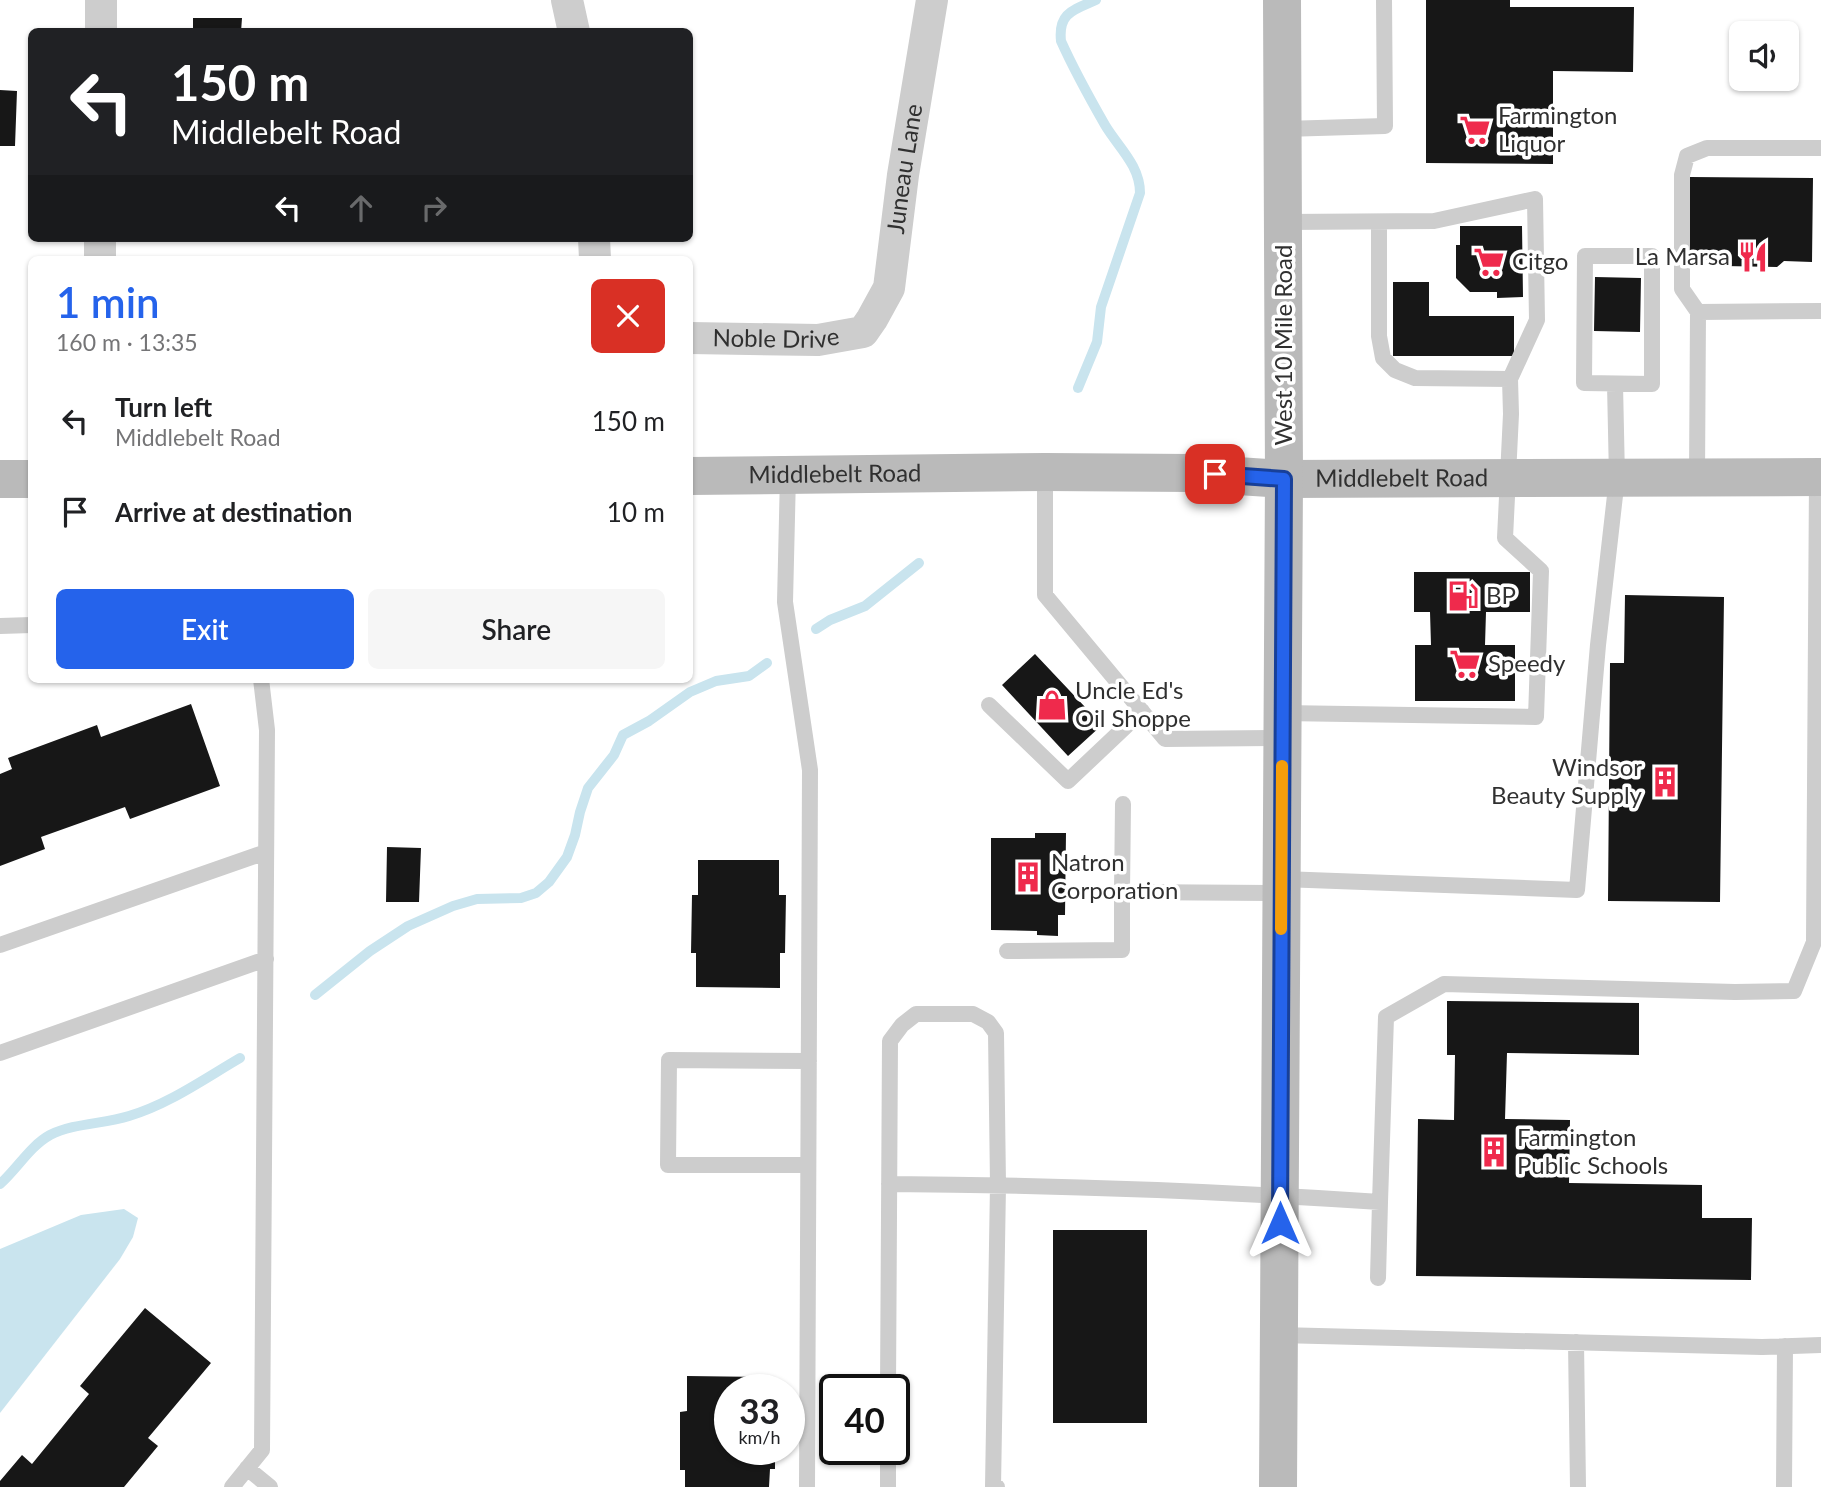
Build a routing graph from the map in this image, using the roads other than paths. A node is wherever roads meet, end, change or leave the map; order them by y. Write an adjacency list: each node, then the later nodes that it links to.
1 (101, 0): 6 (street)
2 (567, 0): 7 (street)
3 (932, 0): 14 (street, Juneau Lane)
4 (1282, 0): 8 (street, West 10 Mile Road)
5 (1384, 0): 8 (lane)
6 (101, 28)
7 (573, 28)
8 (1284, 129): 10 (street, West 10 Mile Road)
9 (1821, 148): 13 (lane)
10 (1284, 222): 11 (lane); 27 (street, West 10 Mile Road)
11 (1379, 222): 16 (lane); 16 (lane)
12 (1821, 311): 13 (lane)
13 (1698, 312): 21 (lane)
14 (863, 332): 15 (street, Noble Drive)
15 (693, 338)
16 (1510, 379): 23 (lane)
17 (1615, 384): 17 (lane); 24 (lane)
18 (1045, 472): 19 (street, Middlebelt Road); 27 (street, Middlebelt Road); 32 (lane)
19 (788, 475): 20 (street, Middlebelt Road); 42 (lane)
20 (693, 476)
21 (1697, 477): 22 (street, Middlebelt Road); 24 (street, Middlebelt Road)
22 (1819, 477): 47 (lane)
23 (1507, 478): 24 (street, Middlebelt Road); 27 (street, Middlebelt Road); 33 (lane)
24 (1617, 478): 36 (lane)
25 (0, 479): 26 (street)
26 (28, 479)
27 (1284, 479): 33 (street, West 10 Mile Road)
28 (28, 625): 29 (lane)
29 (0, 626)
30 (261, 683): 35 (lane)
31 (989, 705): 32 (lane)
32 (1142, 711): 33 (lane)
33 (1282, 726): 36 (street, West 10 Mile Road)
34 (1123, 804): 37 (lane)
35 (267, 852): 38 (lane); 40 (lane)
36 (1281, 886): 37 (lane); 46 (street, West 10 Mile Road)
37 (1122, 892): 39 (lane)
38 (0, 945)
39 (1007, 951)
40 (265, 959): 41 (lane); 55 (lane)
41 (0, 1053)
42 (809, 1060): 43 (lane); 43 (lane)
43 (808, 1165): 58 (lane)
44 (889, 1184): 45 (lane); 45 (lane); 53 (lane)
45 (998, 1185): 46 (lane); 60 (lane)
46 (1280, 1195): 47 (lane); 49 (street, West 10 Mile Road)
47 (1380, 1202): 48 (lane)
48 (1378, 1278)
49 (1279, 1335): 50 (lane); 61 (street, West 10 Mile Road)
50 (1576, 1342): 52 (lane); 62 (lane)
51 (1821, 1345): 52 (lane)
52 (1785, 1346): 63 (lane)
53 (888, 1374)
54 (888, 1465): 59 (lane)
55 (247, 1468): 56 (lane); 57 (lane)
56 (232, 1487)
57 (270, 1487)
58 (807, 1487)
59 (888, 1487)
60 (997, 1487)
61 (1278, 1487)
62 (1578, 1487)
63 (1784, 1487)

